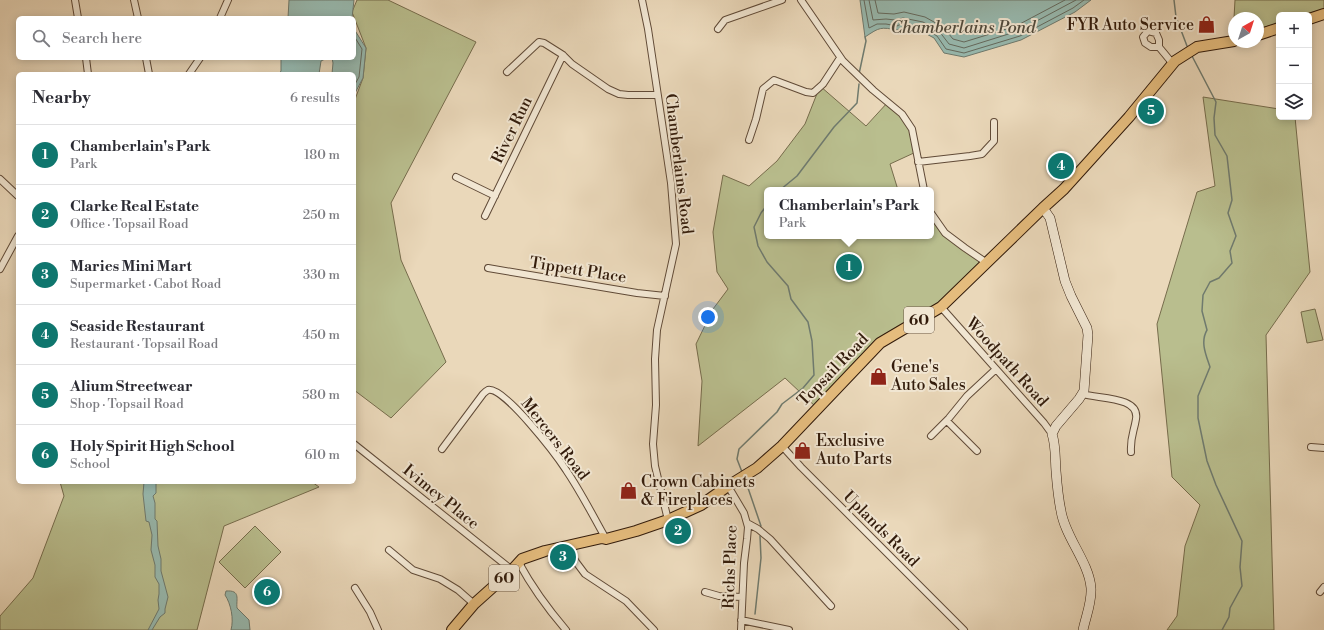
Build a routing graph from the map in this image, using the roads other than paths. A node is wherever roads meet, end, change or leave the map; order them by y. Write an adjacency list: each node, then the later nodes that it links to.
1 (75, 0): 8 (street)
2 (134, 0): 9 (street)
3 (228, 0): 10 (street)
4 (642, 0): 27 (street, Chamberlains Road)
5 (782, 0): 12 (street)
6 (801, 0): 18 (street)
7 (1324, 14): 11 (main road)
8 (78, 16)
9 (138, 16)
10 (221, 16)
11 (1312, 18)
12 (718, 29)
13 (1276, 29): 14 (main road)
14 (1264, 33)
15 (1228, 42): 22 (main road, Topsail Road / 60)
16 (1158, 48): 22 (street)
17 (563, 55): 26 (street); 27 (street); 35 (street, River Run)
18 (840, 58): 29 (street); 30 (street)
19 (86, 60): 23 (street)
20 (146, 60): 24 (street)
21 (199, 60): 25 (street)
22 (1172, 64): 36 (main road, Topsail Road / 60)
23 (88, 72)
24 (148, 72)
25 (190, 72)
26 (507, 72)
27 (658, 96): 43 (street, Chamberlains Road)
28 (994, 122): 30 (street)
29 (749, 140)
30 (918, 162): 33 (street)
31 (456, 177): 35 (street)
32 (0, 179): 34 (street)
33 (923, 187)
34 (16, 194)
35 (495, 196): 37 (street, River Run)
36 (1043, 208): 40 (main road, Topsail Road / 60); 46 (street)
37 (485, 216)
38 (934, 217): 40 (street)
39 (16, 240): 42 (street)
40 (987, 263): 44 (main road, Topsail Road / 60)
41 (488, 268): 43 (street, Tippett Place)
42 (0, 269)
43 (664, 296): 58 (street, Chamberlains Road)
44 (941, 307): 45 (street, Woodpath Road); 51 (main road, Topsail Road / 60)
45 (996, 369): 47 (street); 48 (street, Woodpath Road)
46 (1083, 394): 48 (street); 56 (street)
47 (947, 421): 49 (street); 55 (street)
48 (1052, 434): 77 (street)
49 (932, 436)
50 (356, 446): 63 (street, Ivimey Place)
51 (782, 446): 57 (main road, Topsail Road / 60); 76 (street, Uplands Road)
52 (1311, 447): 53 (street)
53 (1324, 448)
54 (442, 449): 60 (street, Mercers Road)
55 (977, 451)
56 (1131, 452)
57 (728, 486): 58 (main road, Topsail Road / 60); 59 (street, Richs Place)
58 (668, 520): 60 (main road, Topsail Road / 60)
59 (747, 523): 66 (street, Richs Place); 68 (street)
60 (606, 539): 61 (main road, Topsail Road / 60)
61 (567, 545): 63 (main road, Topsail Road / 60); 73 (street)
62 (389, 550): 67 (street)
63 (515, 567): 67 (main road, Topsail Road / 60); 72 (street)
64 (355, 588): 70 (street)
65 (705, 592): 66 (street)
66 (742, 598): 69 (street, Richs Place)
67 (474, 604): 71 (main road, Topsail Road / 60)
68 (831, 606)
69 (741, 620): 74 (street, Richs Place); 75 (street)
70 (378, 630)
71 (452, 630)
72 (566, 630)
73 (654, 630)
74 (741, 630)
75 (789, 630)
76 (964, 630)
77 (1083, 630)

